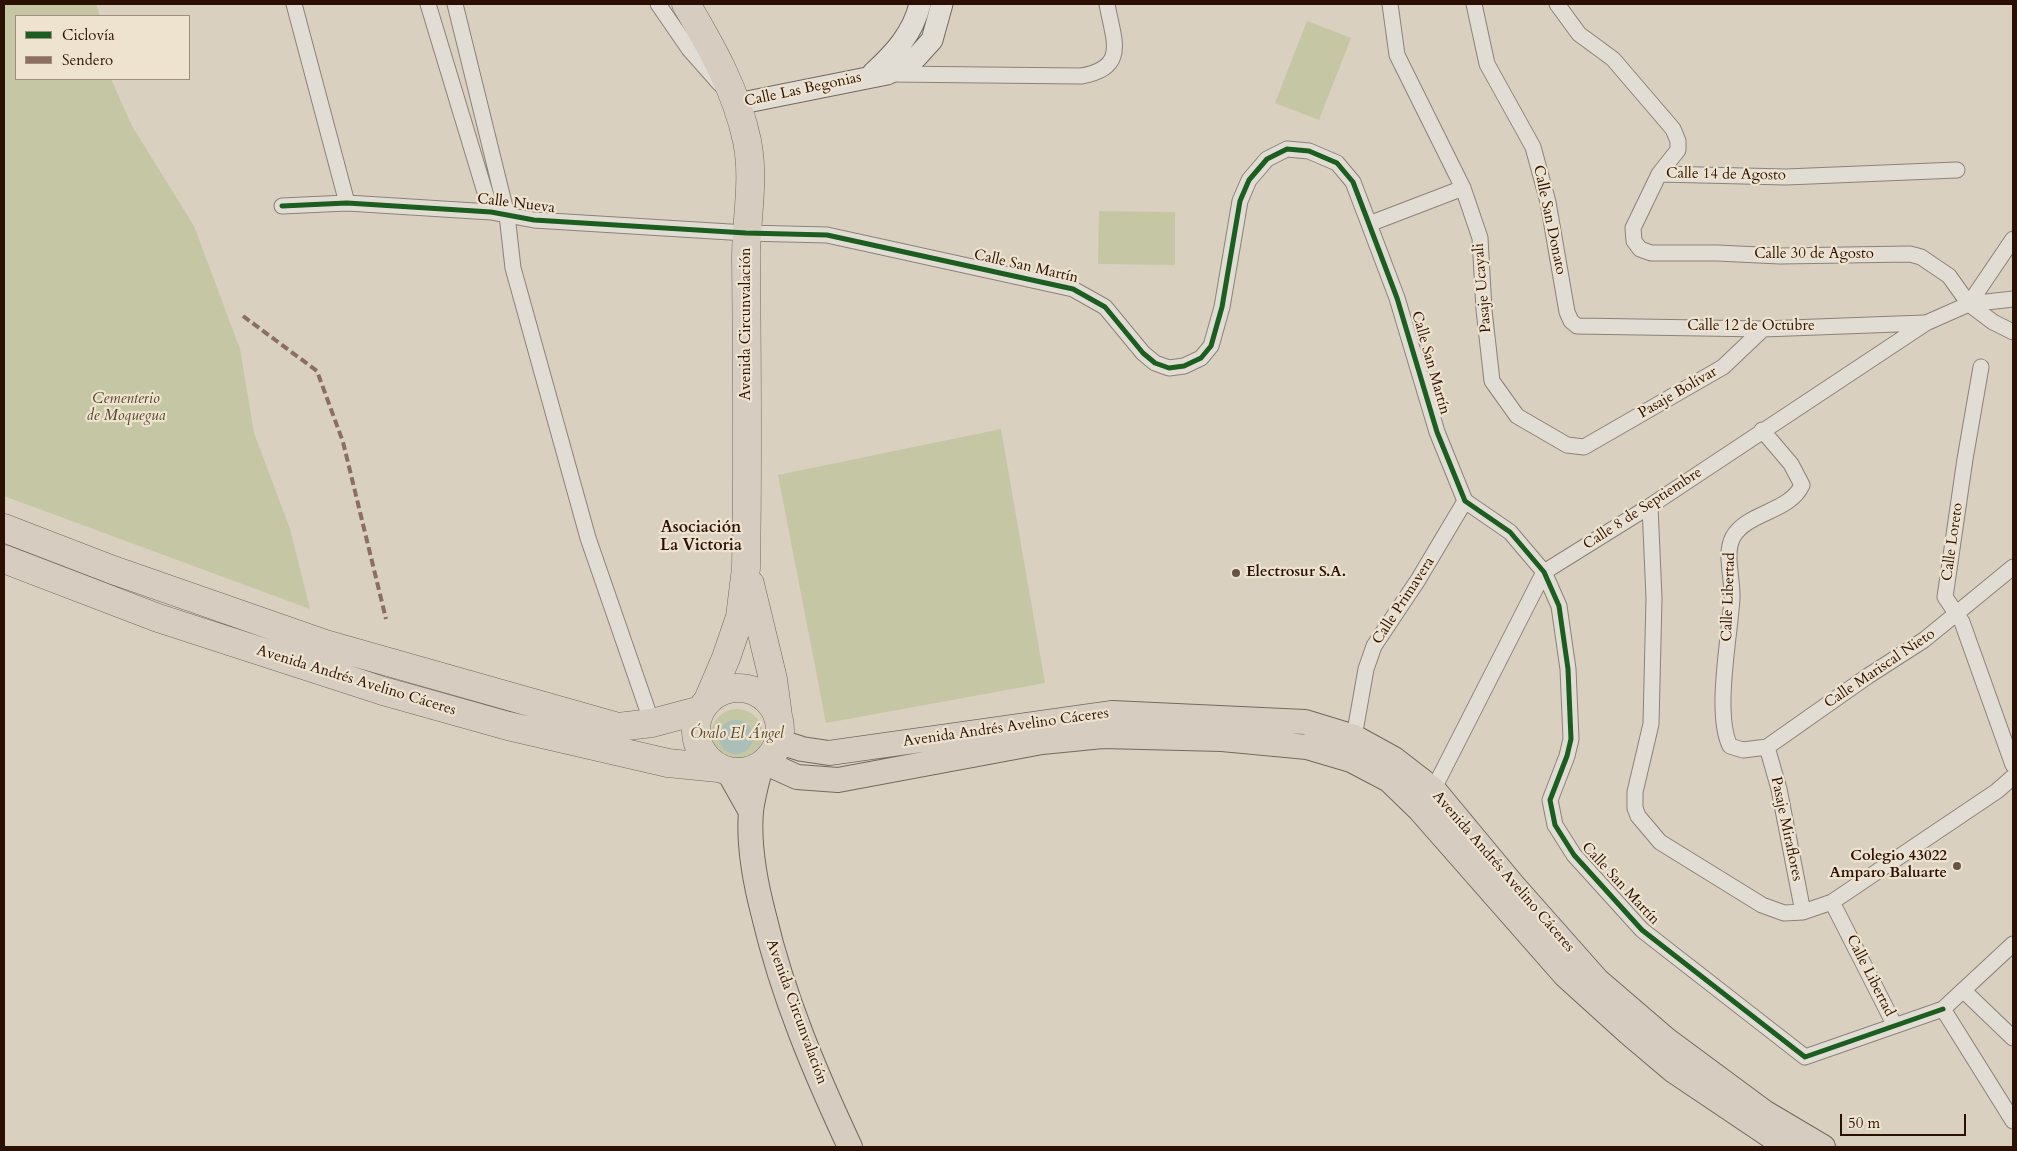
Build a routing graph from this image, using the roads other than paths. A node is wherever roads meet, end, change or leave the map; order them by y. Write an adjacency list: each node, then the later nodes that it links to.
1 (294, 4): 17 (street)
2 (428, 4): 19 (street)
3 (455, 4): 20 (street)
4 (658, 4): 13 (street)
5 (686, 4): 13 (highway, Avenida Circunvalación)
6 (920, 4): 12 (street, Calle Las Begonias)
7 (942, 4): 12 (street, Calle Las Begonias)
8 (1107, 4): 12 (street)
9 (1390, 4): 16 (street, Pasaje Ucayali)
10 (1474, 4): 27 (street, Calle San Donato)
11 (1557, 4): 15 (street, Calle 14 de Agosto)
12 (878, 76): 13 (street, Calle Las Begonias)
13 (737, 104): 22 (highway, Avenida Circunvalación)
14 (1957, 170): 15 (street, Calle 14 de Agosto)
15 (1659, 174): 25 (street, Calle 30 de Agosto)
16 (1463, 188): 21 (street); 32 (street, Pasaje Ucayali)
17 (347, 203): 18 (street, Calle Nueva); 19 (street, Calle Nueva)
18 (282, 206)
19 (492, 212): 20 (street, Calle Nueva)
20 (507, 215): 22 (street, Calle Nueva); 45 (street)
21 (1369, 224): 22 (street, Calle San Martín); 33 (street, Calle San Martín)
22 (746, 233): 38 (highway, Avenida Circunvalación)
23 (2013, 239): 25 (street)
24 (2013, 299): 25 (street)
25 (1969, 304): 26 (street, Calle 8 de Septiembre); 29 (street, Calle 30 de Agosto)
26 (1926, 323): 28 (street, Calle 12 de Octubre); 31 (street, Calle 8 de Septiembre)
27 (1577, 326): 28 (street, Calle 12 de Octubre)
28 (1763, 328): 32 (street, Pasaje Bolívar)
29 (2013, 332)
30 (1981, 367): 41 (street, Calle Loreto)
31 (1762, 430): 34 (street, Calle 8 de Septiembre); 50 (street, Calle Libertad)
32 (1584, 447)
33 (1465, 501): 39 (street, Calle San Martín); 46 (street, Calle Primavera)
34 (1650, 506): 39 (street, Calle 8 de Septiembre); 58 (street)
35 (4, 528): 40 (highway, Avenida Andrés Avelino Cáceres)
36 (4, 558): 42 (highway, Avenida Andrés Avelino Cáceres)
37 (2013, 567): 41 (street, Calle Mariscal Nieto)
38 (746, 568): 43 (highway, Avenida Circunvalación); 48 (highway, Avenida Circunvalación)
39 (1544, 572): 54 (street); 62 (street, Calle San Martín)
40 (183, 595): 42 (highway); 45 (highway, Avenida Andrés Avelino Cáceres)
41 (1956, 616): 49 (street, Calle Mariscal Nieto); 51 (street, Calle Loreto)
42 (166, 621): 52 (highway, Avenida Andrés Avelino Cáceres)
43 (705, 705): 45 (highway, Avenida Andrés Avelino Cáceres); 48 (highway); 52 (highway)
44 (1277, 721): 46 (main road, Avenida Andrés Avelino Cáceres); 47 (main road); 48 (main road, Avenida Andrés Avelino Cáceres)
45 (652, 723)
46 (1354, 737): 54 (main road, Avenida Andrés Avelino Cáceres)
47 (1266, 743): 48 (main road, Avenida Andrés Avelino Cáceres); 55 (main road, Avenida Andrés Avelino Cáceres)
48 (771, 747): 52 (highway); 56 (main road, Avenida Circunvalación)
49 (1767, 747): 50 (street, Calle Mariscal Nieto); 58 (street, Pasaje Miraflores)
50 (1736, 749)
51 (2013, 765)
52 (723, 769): 56 (main road, Avenida Circunvalación)
53 (2013, 777): 57 (street)
54 (1434, 790): 55 (street); 67 (main road, Avenida Andrés Avelino Cáceres)
55 (1420, 810): 66 (main road, Avenida Andrés Avelino Cáceres)
56 (751, 812): 65 (main road, Avenida Circunvalación)
57 (1832, 902): 58 (street); 62 (street, Calle Libertad)
58 (1803, 912)
59 (2013, 944): 60 (street)
60 (1964, 991): 61 (street); 63 (street)
61 (1944, 1009): 62 (street, Calle San Martín); 64 (street)
62 (1894, 1024)
63 (2013, 1038)
64 (2013, 1121)
65 (850, 1147)
66 (1787, 1147)
67 (1823, 1147)

